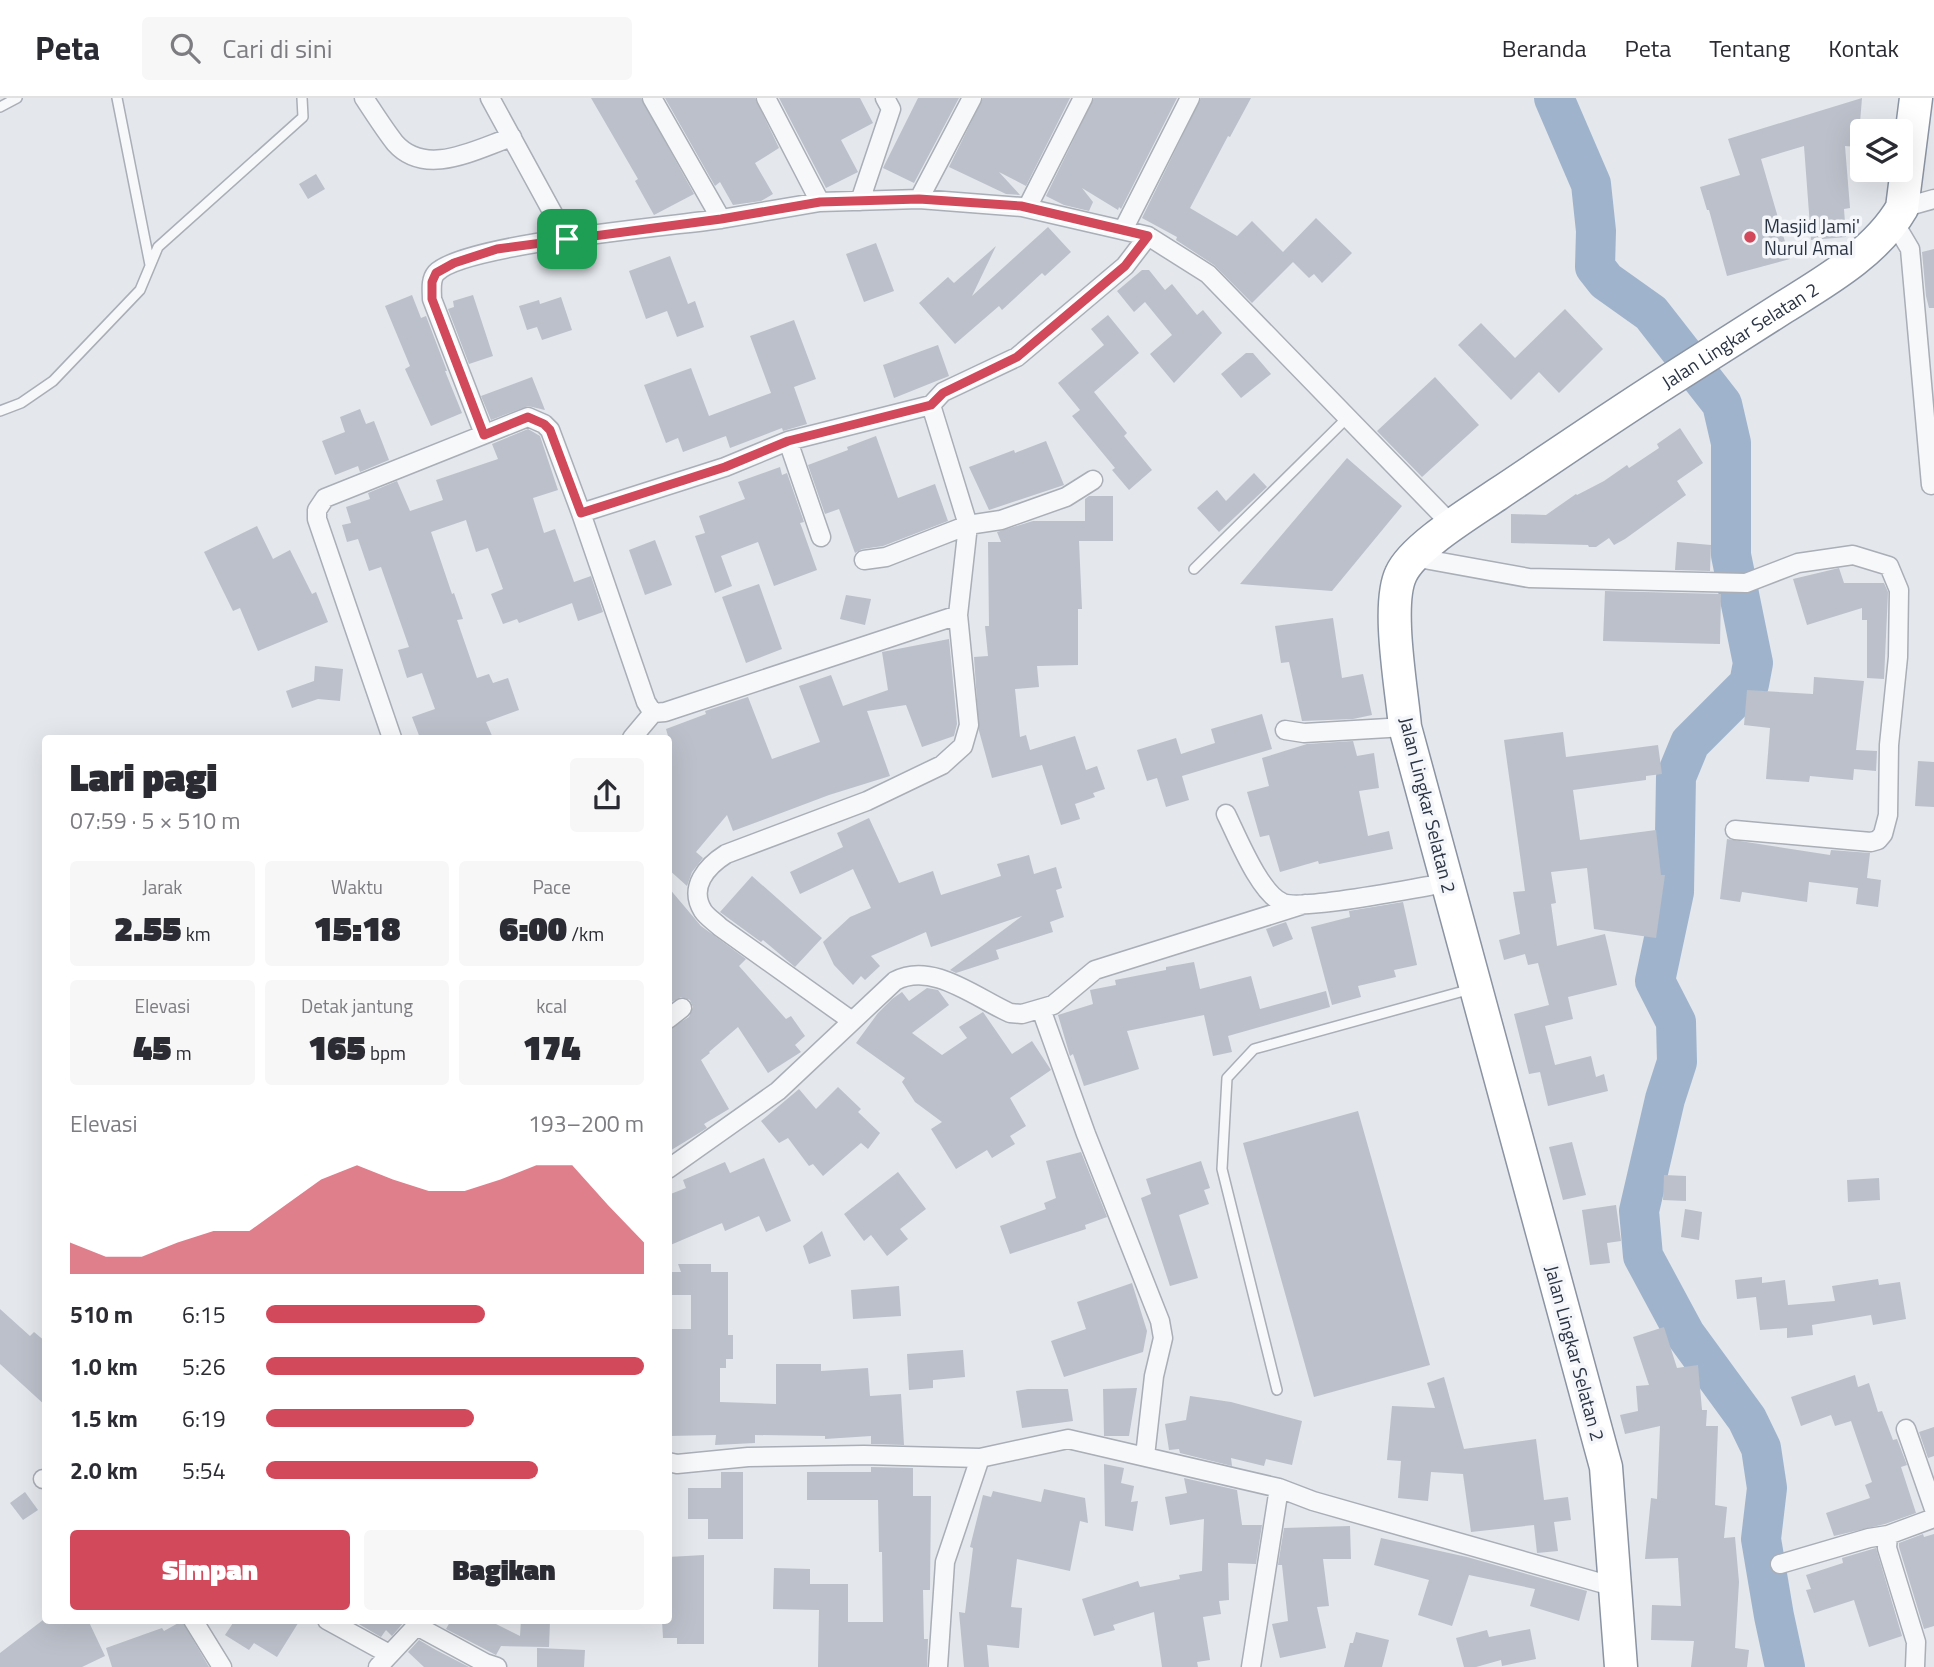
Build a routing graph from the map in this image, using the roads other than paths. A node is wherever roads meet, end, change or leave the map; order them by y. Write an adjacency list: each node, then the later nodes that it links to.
1 (17, 98): 13 (lane)
2 (117, 98): 25 (lane)
3 (302, 98): 25 (lane)
4 (364, 98): 14 (street)
5 (490, 98): 14 (street)
6 (652, 98): 21 (street)
7 (766, 98): 18 (street)
8 (972, 98): 15 (street)
9 (1083, 98): 19 (street)
10 (1190, 98): 22 (street)
11 (1916, 98): 20 (highway)
12 (891, 102): 17 (street)
13 (0, 107)
14 (512, 137): 24 (street)
15 (919, 199): 17 (street); 19 (street)
16 (1934, 199): 20 (street)
17 (860, 201): 18 (street)
18 (820, 202): 21 (street)
19 (1027, 208): 22 (street)
20 (1898, 215): 32 (street); 35 (highway, Jalan Lingkar Selatan 2)
21 (721, 219): 24 (street)
22 (1123, 230): 23 (street)
23 (1148, 236): 26 (street); 28 (street)
24 (567, 239): 29 (street)
25 (151, 267): 27 (lane)
26 (931, 405): 30 (street); 34 (street)
27 (0, 411)
28 (1347, 418): 35 (street); 39 (lane)
29 (484, 435): 33 (street); 44 (street)
30 (788, 441): 33 (street); 36 (street)
31 (1093, 480): 34 (street)
32 (1931, 485)
33 (581, 513): 41 (street)
34 (968, 524): 38 (street); 40 (street)
35 (1452, 525): 37 (highway, Jalan Lingkar Selatan 2)
36 (821, 537)
37 (1413, 557): 42 (highway, Jalan Lingkar Selatan 2); 47 (street)
38 (864, 560)
39 (1195, 569)
40 (958, 615): 41 (street); 52 (street)
41 (653, 713): 45 (street)
42 (1405, 727): 43 (street); 48 (highway, Jalan Lingkar Selatan 2)
43 (1285, 730)
44 (391, 735)
45 (635, 735)
46 (1226, 814): 49 (street)
47 (1735, 830)
48 (1447, 883): 49 (street); 50 (highway, Jalan Lingkar Selatan 2)
49 (1305, 904): 51 (street)
50 (1476, 987): 54 (lane); 64 (highway, Jalan Lingkar Selatan 2)
51 (1041, 1009): 52 (street); 56 (street)
52 (852, 1021): 53 (street)
53 (672, 1166)
54 (1277, 1390)
55 (1906, 1429): 60 (street)
56 (1145, 1456): 57 (street); 59 (street)
57 (980, 1458): 58 (street); 74 (street)
58 (672, 1463)
59 (1279, 1488): 64 (street); 75 (street)
60 (1934, 1509)
61 (1934, 1518): 62 (street)
62 (1888, 1535): 63 (street); 70 (street)
63 (1780, 1564)
64 (1615, 1587): 76 (highway, Jalan Lingkar Selatan 2)
65 (195, 1624): 72 (street)
66 (333, 1624): 71 (street)
67 (419, 1624): 71 (street)
68 (422, 1624): 73 (street)
69 (1934, 1637): 70 (street)
70 (1916, 1642): 77 (street)
71 (384, 1661)
72 (222, 1667)
73 (497, 1667)
74 (938, 1667)
75 (1251, 1667)
76 (1621, 1667)
77 (1915, 1667)

